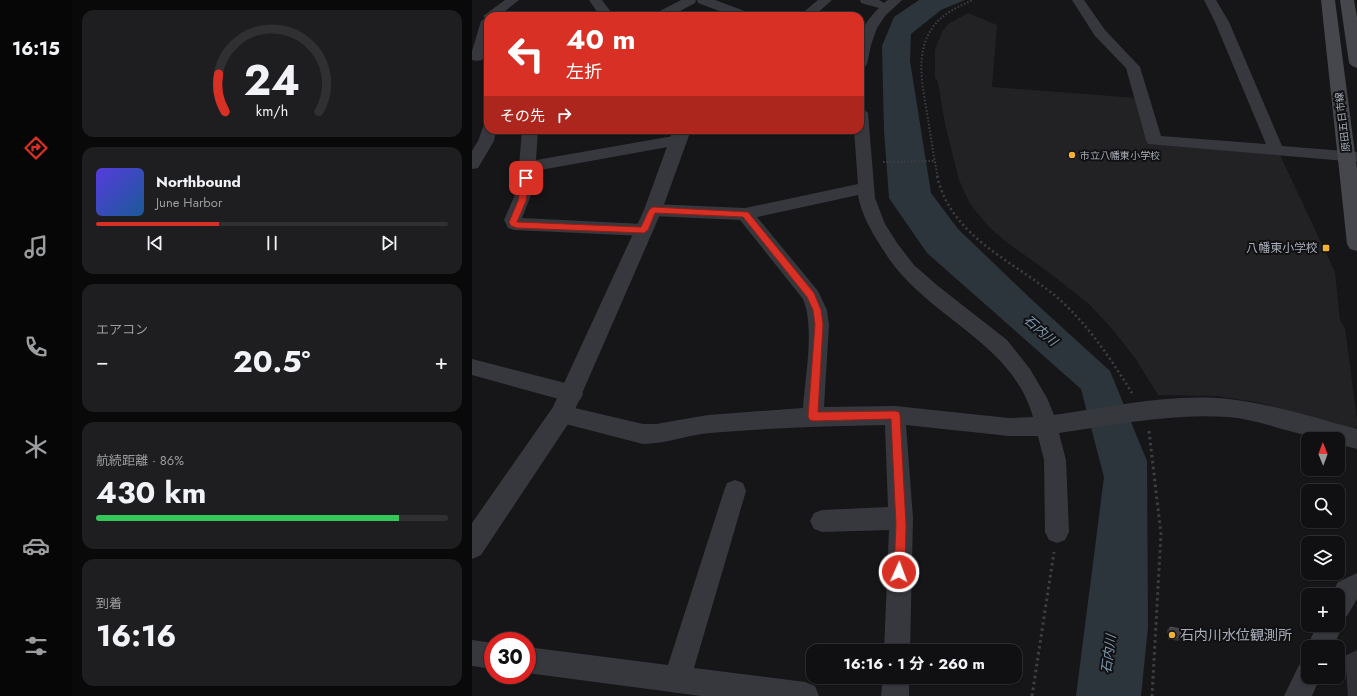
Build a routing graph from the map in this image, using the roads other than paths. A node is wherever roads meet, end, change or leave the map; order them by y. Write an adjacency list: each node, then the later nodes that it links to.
1 (513, 0): 11 (street)
2 (595, 0): 12 (street)
3 (690, 0): 13 (street)
4 (703, 0): 14 (street)
5 (826, 0): 15 (street)
6 (896, 0): 17 (street)
7 (1078, 0): 24 (street)
8 (1210, 0): 24 (street)
9 (1328, 0): 25 (main road, 原田五日市線)
10 (1347, 0): 19 (main road)
11 (496, 12)
12 (604, 12)
13 (668, 12)
14 (734, 12)
15 (811, 12)
16 (484, 37): 18 (street)
17 (864, 41)
18 (477, 57)
19 (1357, 63)
20 (487, 134): 26 (street)
21 (530, 134): 27 (street)
22 (862, 134): 28 (street)
23 (680, 135): 27 (street); 29 (street)
24 (1276, 150): 25 (street)
25 (1352, 156): 32 (main road, 原田五日市線)
26 (472, 164)
27 (528, 167): 31 (street)
28 (866, 188): 30 (street); 37 (street)
29 (653, 210): 30 (street); 31 (street)
30 (745, 214): 36 (street)
31 (644, 230): 34 (street)
32 (1357, 244)
33 (472, 367): 34 (street)
34 (567, 404): 36 (street); 43 (street)
35 (895, 415): 36 (street); 37 (street); 40 (street)
36 (813, 417)
37 (1051, 424): 38 (street); 42 (street)
38 (1357, 439)
39 (735, 491): 50 (street)
40 (900, 518): 41 (street); 46 (street)
41 (822, 521)
42 (1056, 532)
43 (472, 546)
44 (1357, 585): 45 (street)
45 (1345, 595)
46 (897, 644)
47 (472, 653): 48 (street)
48 (484, 655)
49 (536, 661): 50 (street)
50 (677, 680): 53 (street)
51 (896, 684): 54 (street)
52 (1303, 684): 55 (street)
53 (805, 696)
54 (895, 696)
55 (1298, 696)

